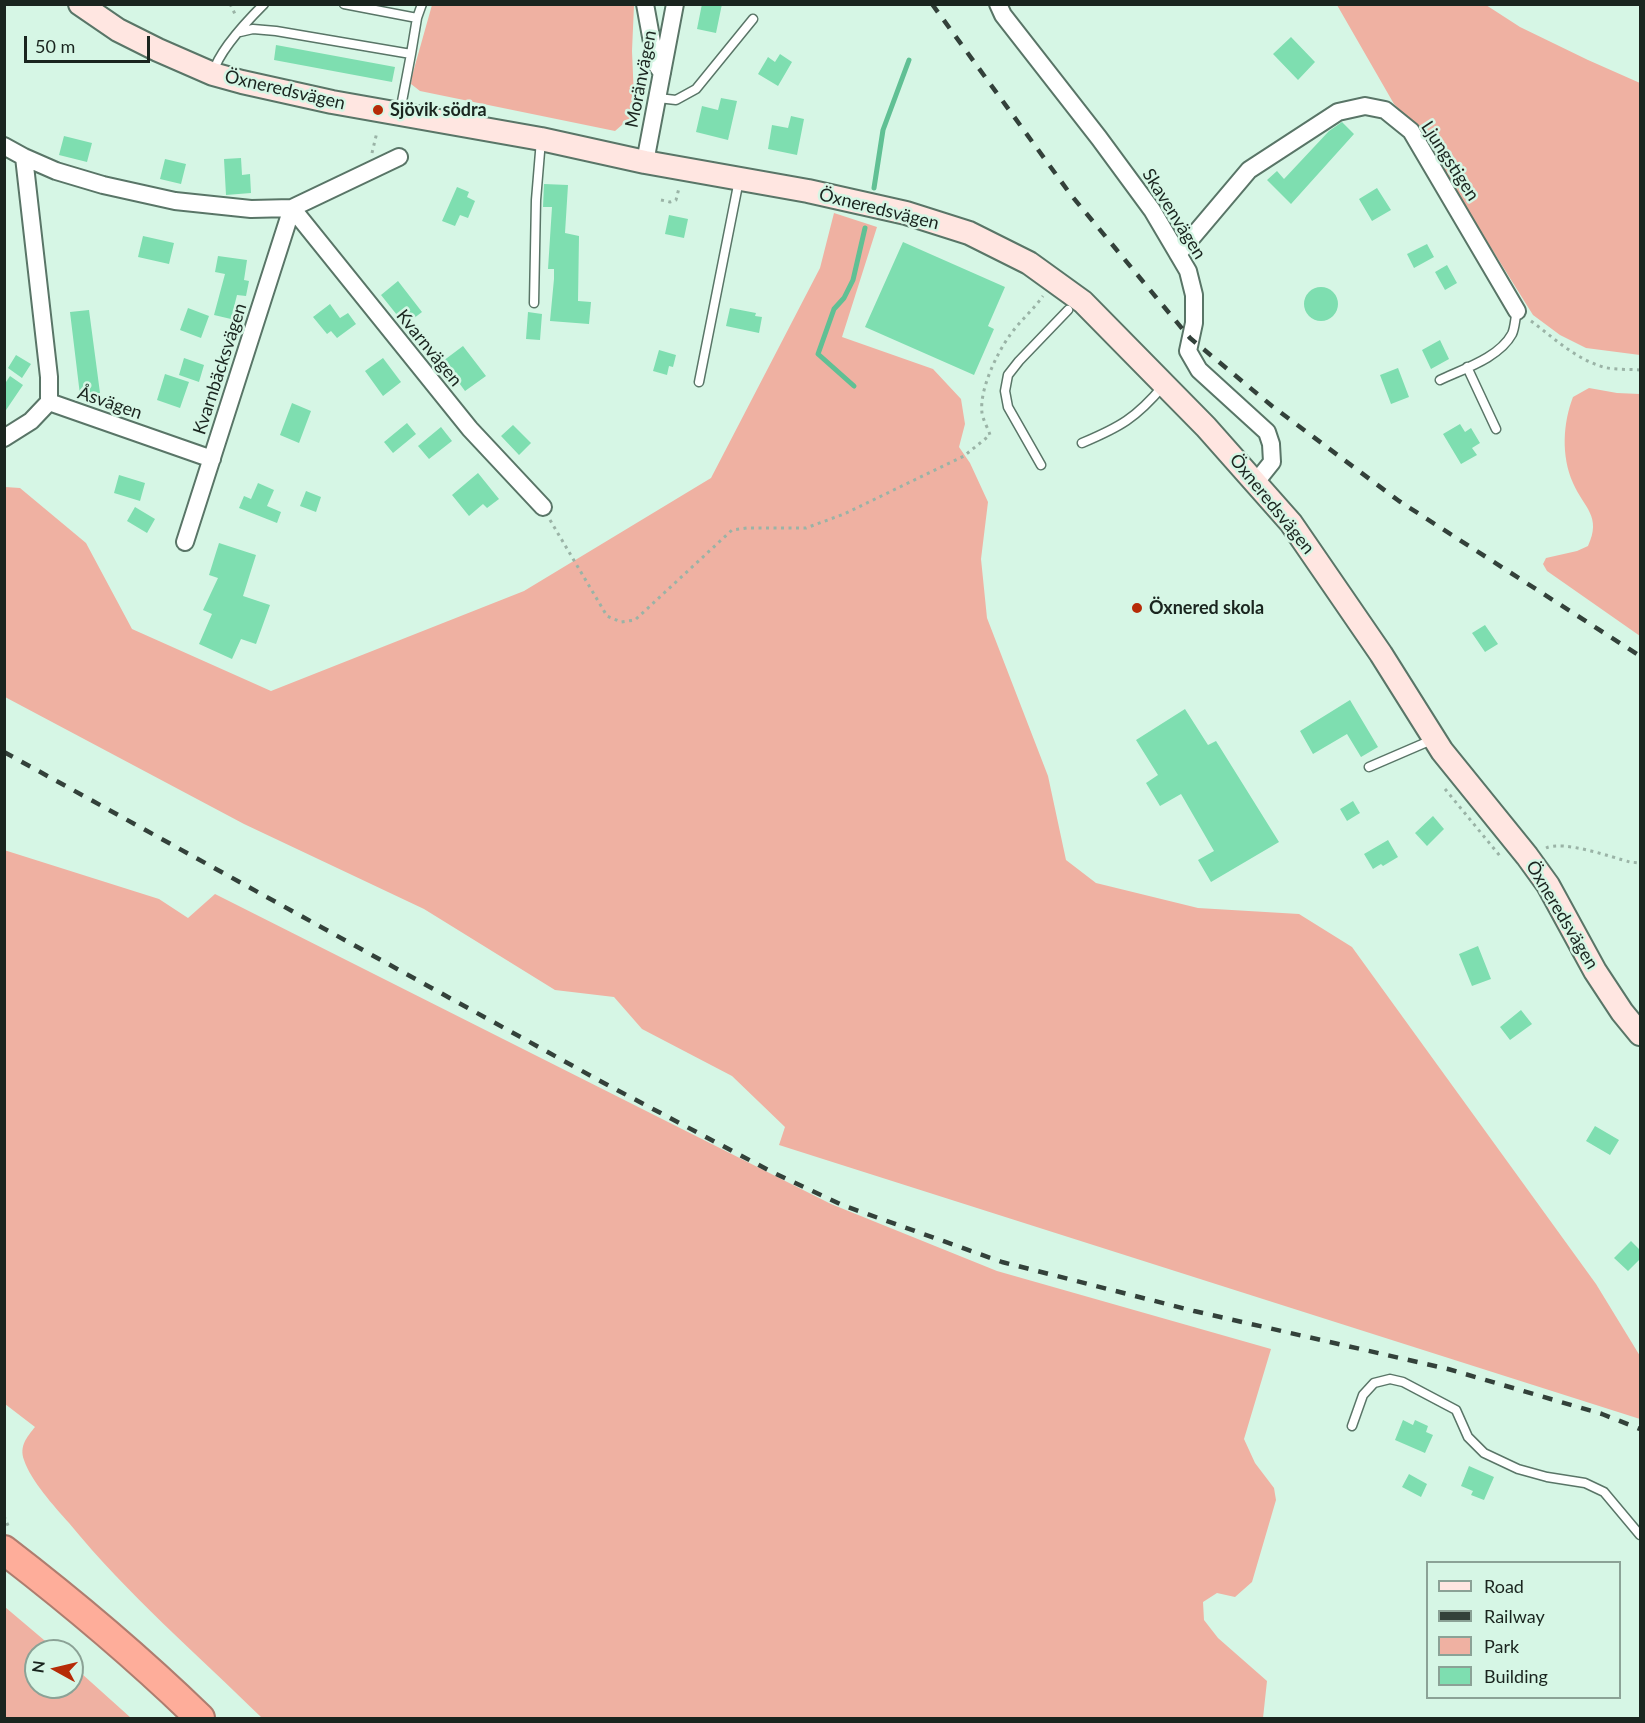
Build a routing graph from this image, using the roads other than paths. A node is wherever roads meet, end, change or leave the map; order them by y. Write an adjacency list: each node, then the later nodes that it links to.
1 (80, 4): 12 (street, Öxneredsvägen)
2 (264, 4): 10 (lane)
3 (344, 4): 8 (lane)
4 (422, 4): 8 (lane)
5 (645, 4): 13 (street)
6 (675, 4): 13 (street, Moränvägen)
7 (998, 4): 23 (street, Skavenvägen)
8 (417, 18): 11 (lane)
9 (753, 19): 14 (lane)
10 (240, 32): 11 (lane); 12 (lane)
11 (411, 54): 15 (lane)
12 (213, 74): 15 (street, Öxneredsvägen)
13 (662, 74): 14 (street, Moränvägen)
14 (658, 98): 20 (street, Moränvägen)
15 (400, 115): 16 (street, Öxneredsvägen)
16 (541, 139): 20 (street, Öxneredsvägen); 24 (lane)
17 (4, 146): 18 (street)
18 (24, 157): 22 (street); 31 (street)
19 (399, 158): 22 (street)
20 (645, 162): 21 (street, Öxneredsvägen)
21 (739, 179): 29 (lane); 30 (street, Öxneredsvägen)
22 (292, 208): 35 (street, Kvarnbäcksvägen); 38 (street, Kvarnvägen)
23 (1178, 254): 26 (street, Ljungstigen); 37 (street, Skavenvägen)
24 (534, 303)
25 (1068, 310): 36 (lane)
26 (1517, 311): 27 (lane)
27 (1467, 367): 28 (lane); 32 (lane)
28 (1440, 380)
29 (699, 382)
30 (1164, 385): 34 (lane); 37 (street, Öxneredsvägen)
31 (49, 402): 33 (street, Åsvägen); 35 (street, Åsvägen)
32 (1496, 429)
33 (4, 438)
34 (1082, 443)
35 (212, 459): 39 (street, Kvarnbäcksvägen)
36 (1041, 465)
37 (1256, 482): 40 (street, Öxneredsvägen)
38 (543, 507)
39 (185, 542)
40 (1434, 739): 41 (lane); 42 (street, Öxneredsvägen)
41 (1369, 767)
42 (1641, 1034)
43 (1352, 1426): 44 (lane)
44 (1641, 1535)
45 (4, 1550): 48 (highway)
46 (4, 1570): 47 (highway)
47 (177, 1719)
48 (200, 1719)

